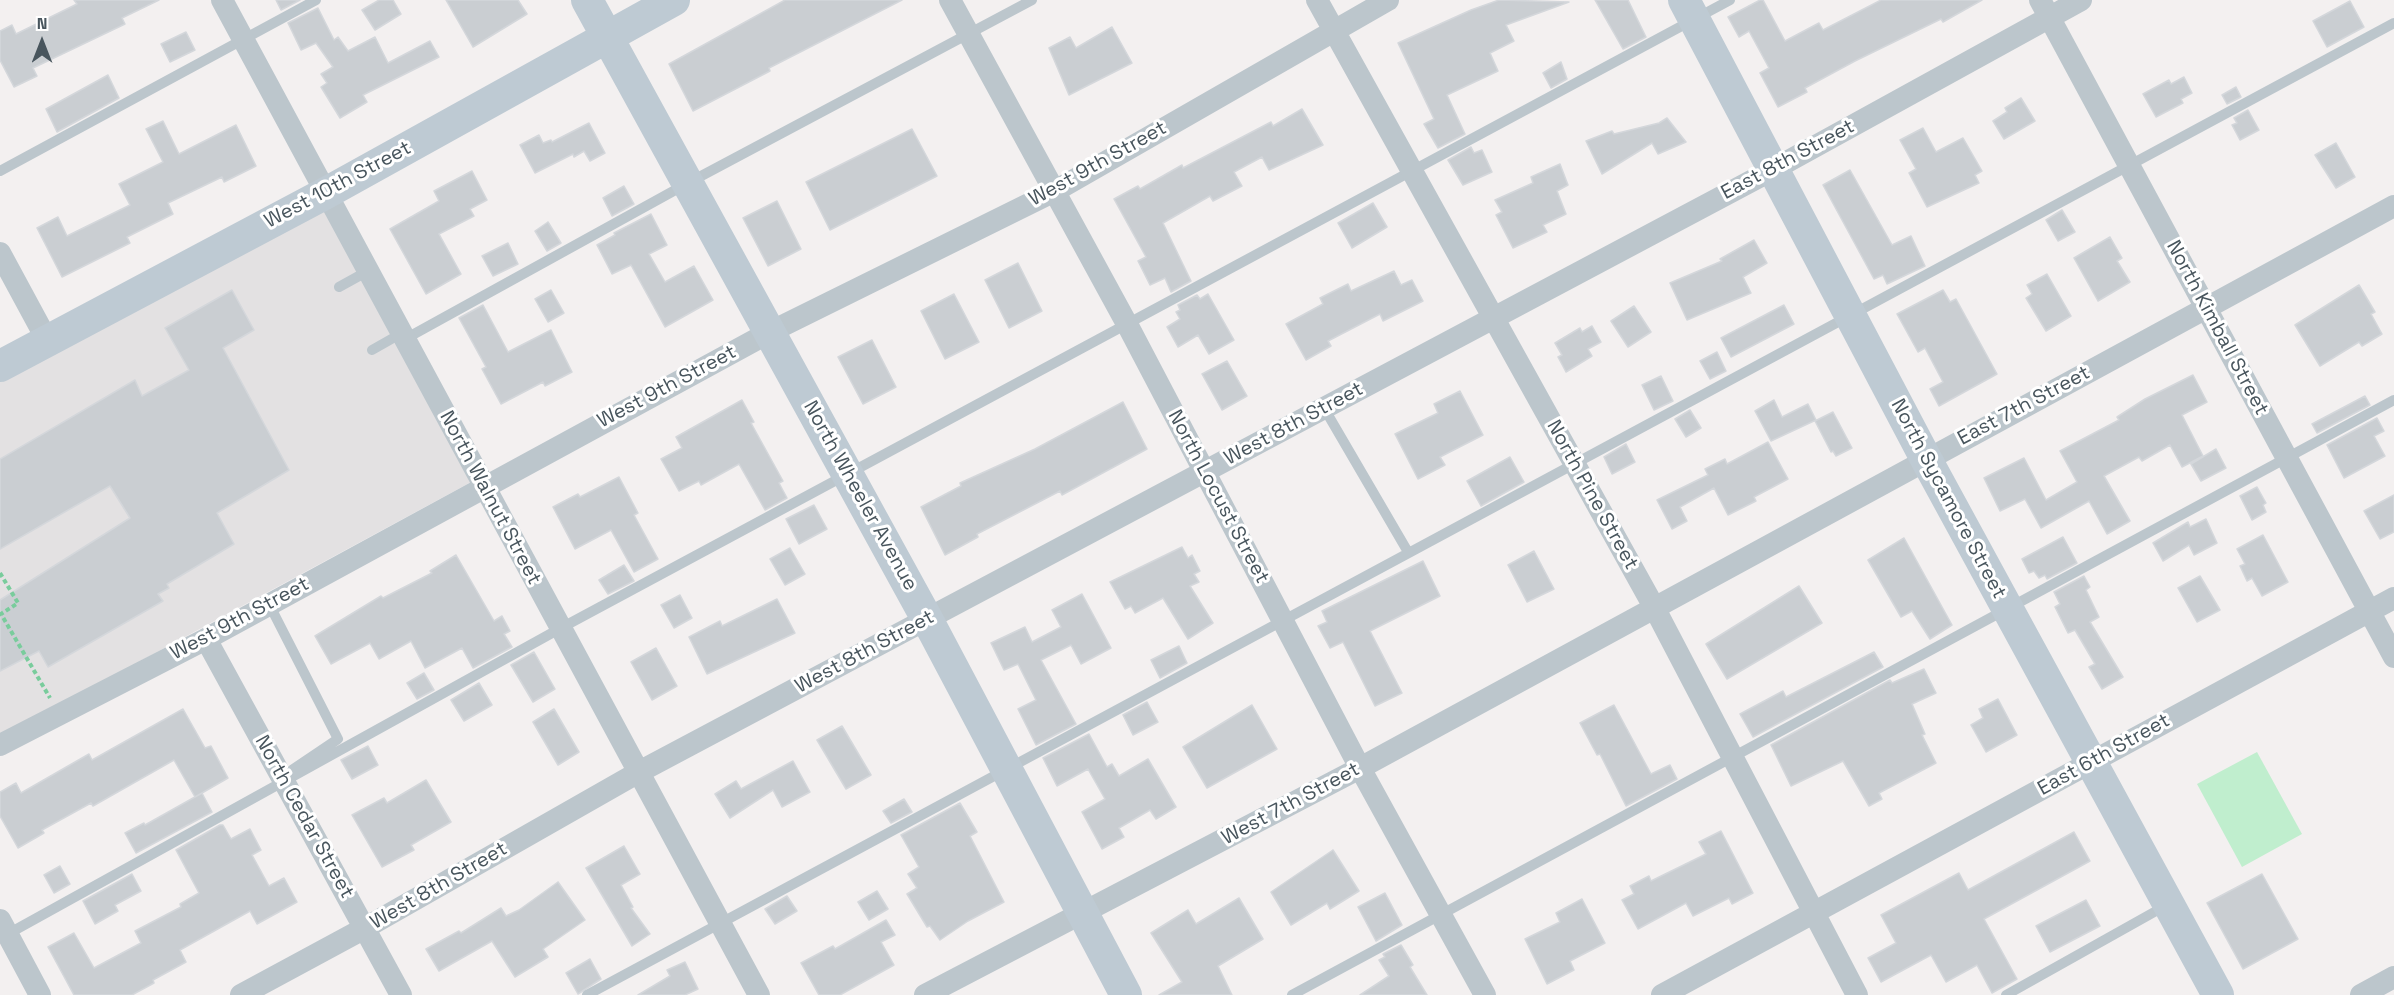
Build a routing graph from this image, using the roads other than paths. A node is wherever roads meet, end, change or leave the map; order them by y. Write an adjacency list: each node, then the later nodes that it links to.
1 (222, 0): 17 (street, North Walnut Street)
2 (316, 0): 17 (lane)
3 (587, 0): 16 (street, North Wheeler Avenue)
4 (674, 0): 16 (street, West 10th Street)
5 (950, 0): 15 (street, North Locust Street)
6 (1032, 0): 15 (lane)
7 (1317, 0): 14 (street, North Pine Street)
8 (1388, 0): 14 (street, West 9th Street)
9 (1730, 0): 12 (lane)
10 (2081, 0): 11 (street, East 8th Street)
11 (2045, 9): 18 (street, North Kimball Street); 19 (street, East 8th Street)
12 (1689, 10): 19 (street, North Sycamore Street); 21 (lane)
13 (2394, 23): 18 (lane)
14 (1333, 29): 21 (street, North Pine Street); 23 (street, West 9th Street)
15 (969, 35): 22 (lane); 23 (street, North Locust Street)
16 (608, 37): 22 (street, North Wheeler Avenue); 24 (street, West 10th Street)
17 (243, 39): 20 (lane); 24 (street, North Walnut Street)
18 (2129, 165): 29 (street, North Kimball Street); 30 (lane)
19 (1774, 169): 30 (street, North Sycamore Street); 31 (street, East 8th Street)
20 (0, 171)
21 (1412, 171): 31 (street, North Pine Street); 32 (lane)
22 (688, 183): 33 (street, North Wheeler Avenue); 34 (lane)
23 (1055, 191): 32 (street, North Locust Street); 33 (street, West 9th Street)
24 (326, 193): 27 (street, North Walnut Street); 35 (street, West 10th Street)
25 (2394, 206): 29 (street, East 7th Street)
26 (0, 253): 35 (street)
27 (368, 270): 28 (lane); 34 (street, North Walnut Street)
28 (339, 287)
29 (2206, 307): 40 (street, North Kimball Street); 41 (street, East 7th Street)
30 (1851, 315): 41 (street, North Sycamore Street); 42 (lane)
31 (1494, 318): 39 (street, West 8th Street); 42 (street, North Pine Street)
32 (1127, 324): 43 (street, North Locust Street); 44 (lane)
33 (770, 332): 44 (street, North Wheeler Avenue); 45 (street, West 9th Street)
34 (403, 336): 36 (lane); 45 (street, North Walnut Street)
35 (47, 340): 37 (street, West 10th Street)
36 (372, 350)
37 (0, 366)
38 (2394, 400): 40 (lane)
39 (1324, 408): 43 (street, West 8th Street); 46 (lane)
40 (2287, 458): 50 (lane); 51 (street, North Kimball Street)
41 (1926, 459): 49 (street, East 7th Street); 50 (street, North Sycamore Street)
42 (1575, 463): 46 (lane); 49 (street, North Pine Street)
43 (1205, 471): 52 (street, West 8th Street); 53 (street, North Locust Street)
44 (848, 474): 52 (street, North Wheeler Avenue); 54 (lane)
45 (484, 485): 48 (street, West 9th Street); 54 (street, North Walnut Street)
46 (1408, 552): 53 (lane)
47 (2394, 597): 51 (street, East 6th Street)
48 (269, 604): 55 (street, West 9th Street); 63 (lane)
49 (1654, 607): 58 (street, North Pine Street); 61 (street, West 7th Street)
50 (2008, 610): 58 (lane); 59 (street, North Sycamore Street)
51 (2369, 611): 56 (street, North Kimball Street); 59 (street, East 6th Street)
52 (927, 619): 60 (street, North Wheeler Avenue); 62 (street, West 8th Street)
53 (1282, 620): 60 (lane); 61 (street, North Locust Street)
54 (561, 628): 62 (street, North Walnut Street); 63 (lane)
55 (206, 639): 57 (street, West 9th Street); 63 (street, North Cedar Street)
56 (2394, 657)
57 (0, 745)
58 (1733, 759): 66 (street, North Pine Street); 67 (lane)
59 (2091, 762): 64 (street, North Sycamore Street); 66 (street, East 6th Street)
60 (1006, 768): 65 (street, North Wheeler Avenue); 68 (lane)
61 (1360, 768): 65 (street, West 7th Street); 67 (street, North Locust Street)
62 (639, 772): 68 (street, North Walnut Street); 69 (street, West 8th Street)
63 (283, 779): 69 (street, North Cedar Street); 70 (lane)
64 (2169, 904): 83 (lane); 84 (street, North Sycamore Street)
65 (1082, 913): 77 (street, West 7th Street); 78 (street, North Wheeler Avenue)
66 (1814, 913): 81 (street, East 6th Street); 82 (street, North Pine Street)
67 (1443, 915): 79 (lane); 80 (street, North Locust Street)
68 (719, 921): 75 (lane); 76 (street, North Walnut Street)
69 (365, 928): 73 (street, West 8th Street); 74 (street, North Cedar Street)
70 (2, 931): 72 (street)
71 (2394, 977): 85 (street)
72 (40, 995)
73 (241, 995)
74 (401, 995)
75 (587, 995)
76 (759, 995)
77 (925, 995)
78 (1126, 995)
79 (1292, 995)
80 (1485, 995)
81 (1662, 995)
82 (1857, 995)
83 (2006, 995)
84 (2218, 995)
85 (2361, 995)

